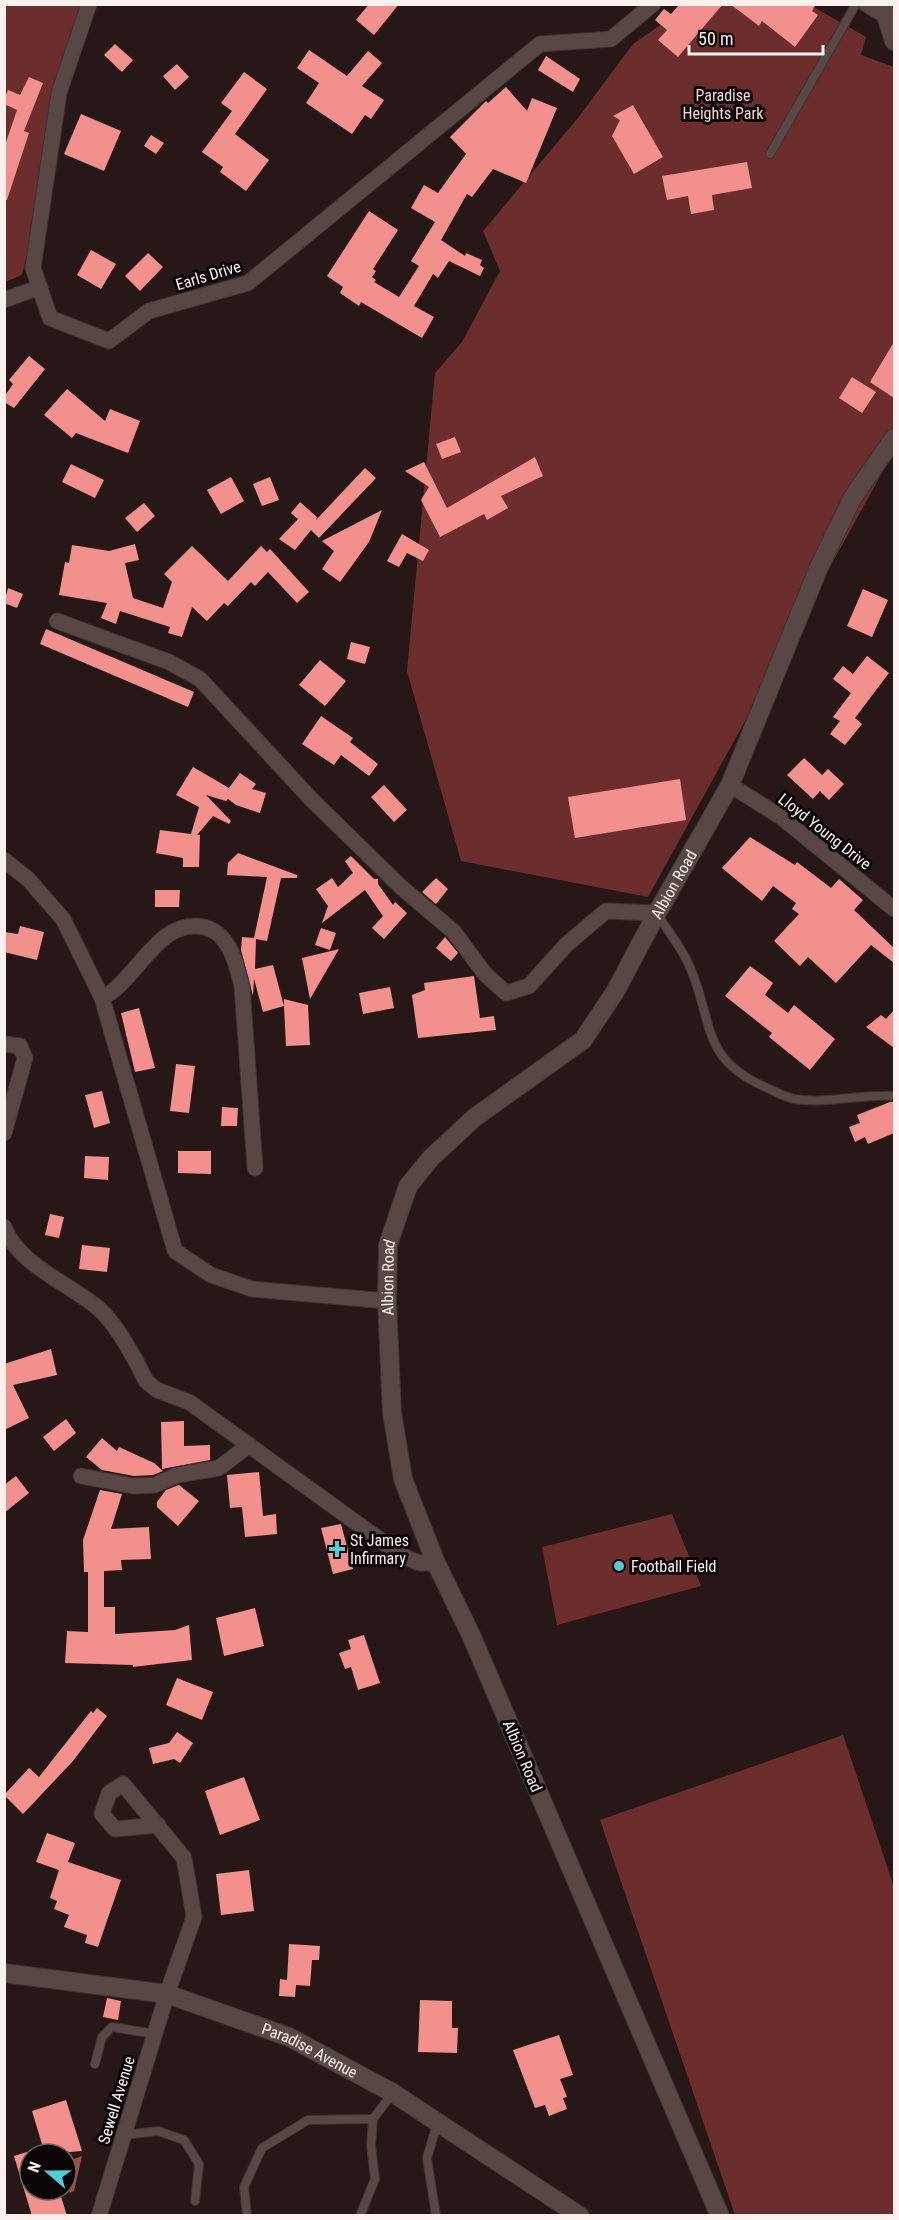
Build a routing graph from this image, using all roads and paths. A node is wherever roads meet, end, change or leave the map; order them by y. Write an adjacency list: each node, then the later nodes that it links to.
1 (89, 4): 8 (street, Earls Drive)
2 (653, 4): 8 (street, Earls Drive)
3 (856, 4): 7 (lane)
4 (866, 4): 5 (street)
5 (889, 10): 6 (street)
6 (894, 41)
7 (770, 154)
8 (40, 287): 9 (street)
9 (4, 300)
10 (894, 438): 12 (street, Albion Road)
11 (57, 621): 15 (street)
12 (730, 785): 14 (street, Lloyd Young Drive); 15 (street, Albion Road)
13 (4, 860): 16 (street)
14 (894, 909)
15 (657, 913): 18 (lane); 22 (street, Albion Road)
16 (102, 998): 20 (street); 22 (street)
17 (4, 1044): 19 (street)
18 (894, 1095)
19 (4, 1133)
20 (255, 1168)
21 (4, 1227): 23 (street)
22 (387, 1301): 25 (street, Albion Road)
23 (249, 1445): 24 (street); 25 (street)
24 (81, 1476)
25 (436, 1563): 42 (street, Albion Road)
26 (158, 1825): 28 (street, Sewell Avenue)
27 (4, 1973): 28 (street, Paradise Avenue)
28 (167, 1994): 29 (street, Sewell Avenue); 31 (street, Paradise Avenue)
29 (155, 2034): 30 (lane); 34 (street, Sewell Avenue)
30 (95, 2064)
31 (393, 2093): 32 (lane); 33 (street, Paradise Avenue)
32 (373, 2119): 38 (lane); 39 (lane)
33 (437, 2122): 36 (street, Paradise Avenue); 40 (lane)
34 (125, 2134): 35 (lane); 37 (street, Sewell Avenue)
35 (195, 2201)
36 (564, 2210): 41 (street, Paradise Avenue)
37 (99, 2216)
38 (247, 2216)
39 (360, 2216)
40 (436, 2216)
41 (580, 2216)
42 (720, 2216)

